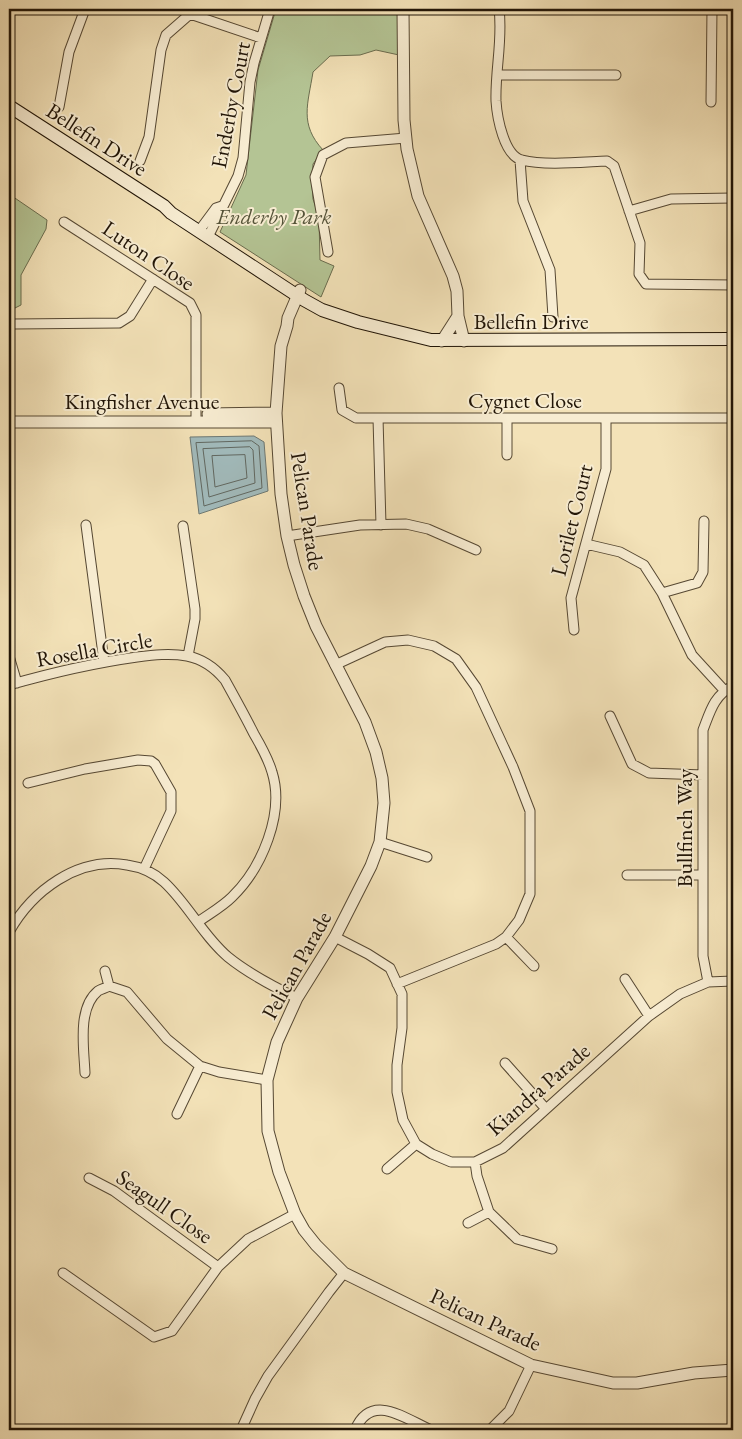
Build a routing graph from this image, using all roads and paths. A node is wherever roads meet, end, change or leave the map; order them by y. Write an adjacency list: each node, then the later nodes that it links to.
1 (86, 9): 12 (street)
2 (270, 9): 7 (street, Enderby Court)
3 (403, 9): 13 (street)
4 (499, 9): 8 (street)
5 (712, 9): 10 (street)
6 (189, 11): 7 (street); 15 (street)
7 (261, 38): 19 (street, Enderby Court)
8 (497, 75): 9 (street); 14 (street)
9 (616, 75)
10 (711, 102)
11 (9, 106): 19 (main road, Bellefin Drive)
12 (58, 107)
13 (406, 138): 20 (street); 24 (street)
14 (520, 160): 17 (street); 25 (street)
15 (140, 161)
16 (733, 198): 17 (street)
17 (629, 211): 22 (street)
18 (64, 222): 21 (street, Luton Close)
19 (206, 231): 23 (main road, Bellefin Drive)
20 (328, 252)
21 (153, 279): 26 (street); 32 (street, Luton Close)
22 (733, 285)
23 (302, 295): 28 (main road, Bellefin Drive); 33 (street, Pelican Parade)
24 (458, 316): 28 (street); 29 (street)
25 (553, 317)
26 (14, 324)
27 (733, 339): 29 (main road, Bellefin Drive)
28 (442, 341): 29 (main road, Bellefin Drive)
29 (464, 341)
30 (340, 388): 34 (street, Cygnet Close)
31 (9, 414): 32 (street, Kingfisher Avenue)
32 (196, 417): 33 (street, Kingfisher Avenue); 38 (street, Kingfisher Avenue)
33 (276, 417): 44 (street, Pelican Parade)
34 (378, 418): 35 (street, Cygnet Close); 42 (street)
35 (507, 418): 36 (street, Cygnet Close); 39 (street)
36 (606, 418): 37 (street, Cygnet Close); 45 (street, Lorilet Court)
37 (733, 418)
38 (9, 422)
39 (507, 455)
40 (704, 521): 47 (street)
41 (86, 525): 51 (street)
42 (381, 525): 44 (street); 46 (street)
43 (183, 526): 50 (street)
44 (287, 536): 52 (street, Pelican Parade)
45 (586, 544): 47 (street); 48 (street, Lorilet Court)
46 (476, 550)
47 (662, 593): 55 (street)
48 (574, 630)
49 (9, 656): 53 (street)
50 (188, 656): 51 (street, Rosella Circle); 65 (street, Rosella Circle)
51 (104, 662): 53 (street, Rosella Circle)
52 (335, 665): 59 (street, Pelican Parade); 68 (street)
53 (13, 684)
54 (733, 686): 55 (street)
55 (724, 690): 57 (street, Bullfinch Way)
56 (610, 716): 57 (street)
57 (703, 775): 63 (street, Bullfinch Way)
58 (28, 782): 61 (street)
59 (380, 842): 60 (street); 67 (street, Pelican Parade)
60 (428, 857)
61 (144, 868): 64 (street); 65 (street)
62 (627, 875): 63 (street)
63 (702, 875): 73 (street, Bullfinch Way)
64 (12, 917): 66 (street)
65 (198, 922): 76 (street)
66 (9, 932)
67 (335, 937): 74 (street); 76 (street, Pelican Parade)
68 (506, 937): 69 (street); 74 (street)
69 (534, 966)
70 (105, 971): 75 (street)
71 (625, 979): 77 (street)
72 (733, 981): 73 (street, Kiandra Parade)
73 (708, 982): 77 (street, Kiandra Parade)
74 (397, 984): 84 (street)
75 (109, 986): 79 (street); 80 (street)
76 (297, 998): 81 (street, Pelican Parade)
77 (649, 1016): 82 (street, Kiandra Parade)
78 (505, 1063): 82 (street)
79 (200, 1066): 81 (street); 83 (street)
80 (85, 1073)
81 (267, 1080): 89 (street, Pelican Parade)
82 (546, 1110): 85 (street, Kiandra Parade)
83 (177, 1114)
84 (416, 1144): 85 (street, Kiandra Parade); 86 (street)
85 (476, 1162): 88 (street)
86 (387, 1169)
87 (89, 1178): 92 (street, Seagull Close)
88 (489, 1212): 90 (street); 91 (street)
89 (295, 1214): 92 (street); 94 (street, Pelican Parade)
90 (468, 1224)
91 (552, 1249)
92 (218, 1267): 93 (street)
93 (63, 1273)
94 (344, 1273): 95 (street, Pelican Parade); 97 (street)
95 (531, 1365): 96 (street, Pelican Parade); 100 (street)
96 (733, 1370)
97 (241, 1430)
98 (355, 1430): 99 (street)
99 (431, 1430)
100 (490, 1430)

